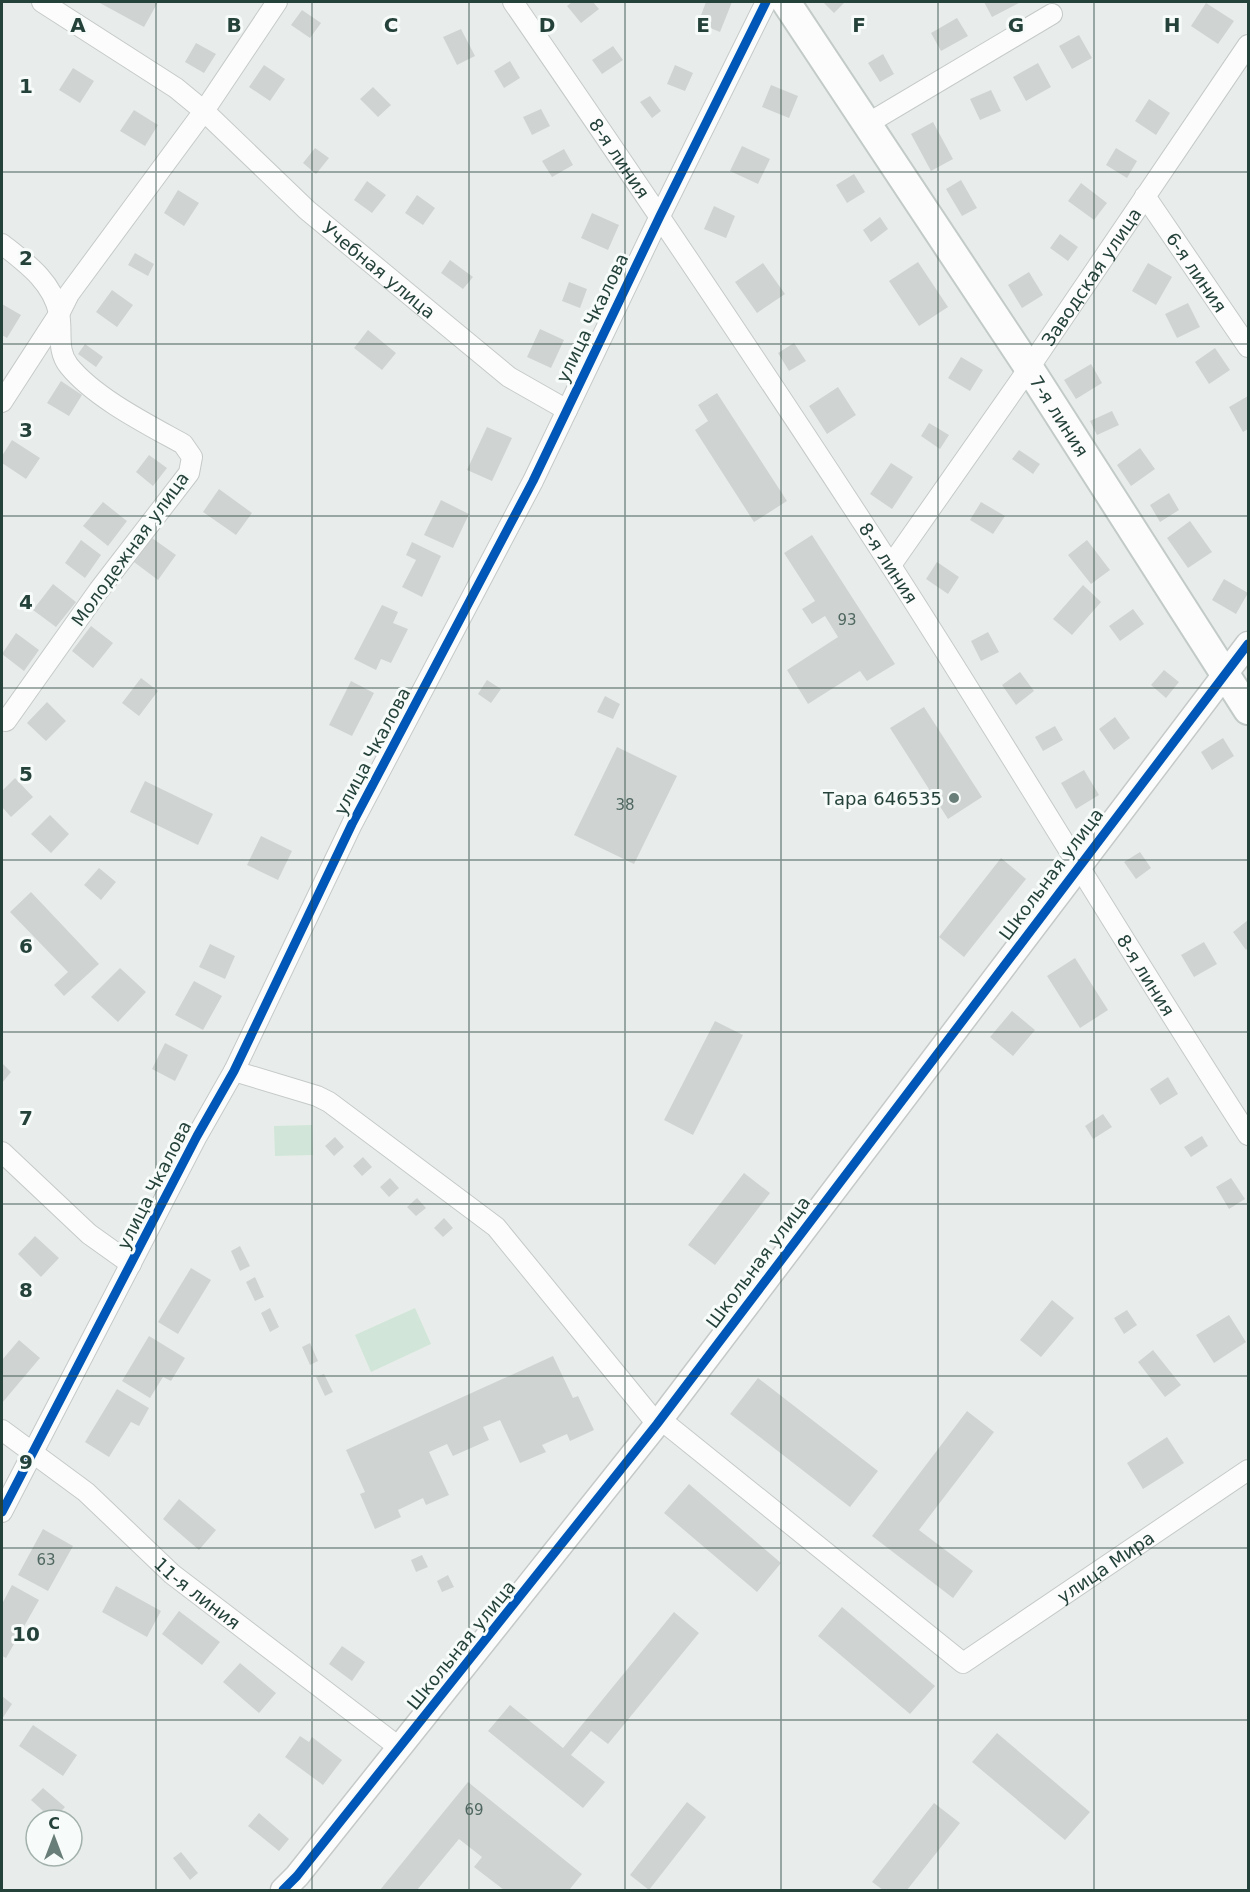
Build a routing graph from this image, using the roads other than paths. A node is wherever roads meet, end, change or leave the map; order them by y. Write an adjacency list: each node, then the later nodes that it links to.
1 (42, 2): 8 (street, Учебная улица)
2 (277, 2): 8 (street)
3 (513, 2): 11 (street, 8-я линия)
4 (766, 2): 11 (street, улица Чкалова)
5 (786, 2): 9 (main road, 7-я линия)
6 (1052, 14): 9 (street)
7 (1248, 45): 10 (street, Заводская улица)
8 (204, 111): 13 (street); 17 (street, Учебная улица)
9 (867, 124): 15 (main road, 7-я линия)
10 (1145, 196): 14 (street, 6-я линия); 15 (street, Заводская улица)
11 (660, 216): 17 (street, улица Чкалова); 18 (street, 8-я линия)
12 (2, 244): 13 (street, Молодежная улица)
13 (59, 314): 16 (street); 22 (street, Молодежная улица)
14 (1248, 347)
15 (1029, 368): 18 (street, Заводская улица); 20 (main road, 7-я линия)
16 (2, 402)
17 (567, 410): 24 (street, улица Чкалова)
18 (891, 566): 23 (street, 8-я линия)
19 (1248, 644): 20 (street, Школьная улица)
20 (1226, 674): 21 (main road, 7-я линия); 23 (street, Школьная улица)
21 (1248, 710)
22 (6, 721)
23 (1079, 864): 25 (street, 8-я линия); 28 (street, Школьная улица)
24 (234, 1071): 27 (street, улица Чкалова); 28 (street)
25 (1248, 1135)
26 (2, 1152): 27 (street)
27 (131, 1264): 30 (street, улица Чкалова)
28 (659, 1422): 31 (street, улица Мира); 33 (street, Школьная улица)
29 (2, 1430): 30 (street, 11-я линия)
30 (31, 1454): 32 (street, улица Чкалова); 33 (street, 11-я линия)
31 (1248, 1470)
32 (2, 1512)
33 (400, 1748): 34 (street, Школьная улица)
34 (283, 1890)

